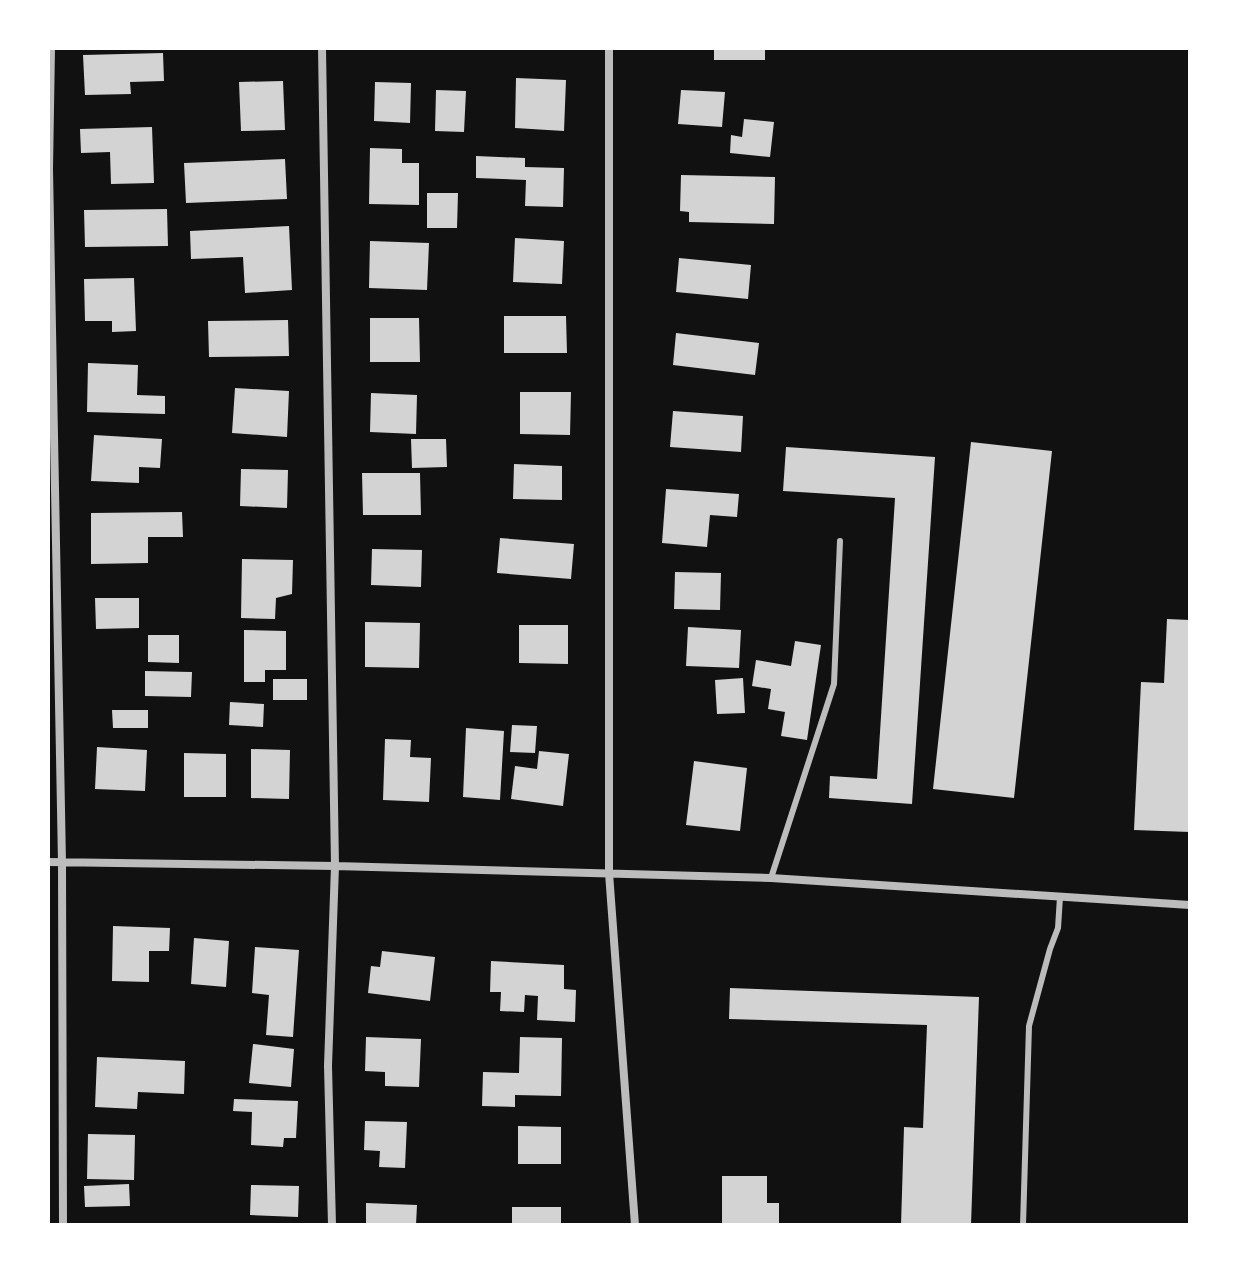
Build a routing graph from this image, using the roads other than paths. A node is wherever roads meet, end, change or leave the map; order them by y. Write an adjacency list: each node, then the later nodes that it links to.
1 (51, 48): 4 (street)
2 (322, 48): 8 (street)
3 (609, 48): 9 (street)
4 (48, 169): 7 (street)
5 (840, 541): 10 (lane)
6 (48, 862): 7 (street)
7 (62, 863): 8 (street); 13 (street)
8 (335, 866): 9 (street); 14 (street)
9 (609, 873): 10 (street); 15 (street)
10 (771, 878): 11 (street)
11 (1060, 897): 12 (street); 16 (lane)
12 (1190, 905)
13 (63, 1225)
14 (332, 1225)
15 (635, 1225)
16 (1023, 1225)

